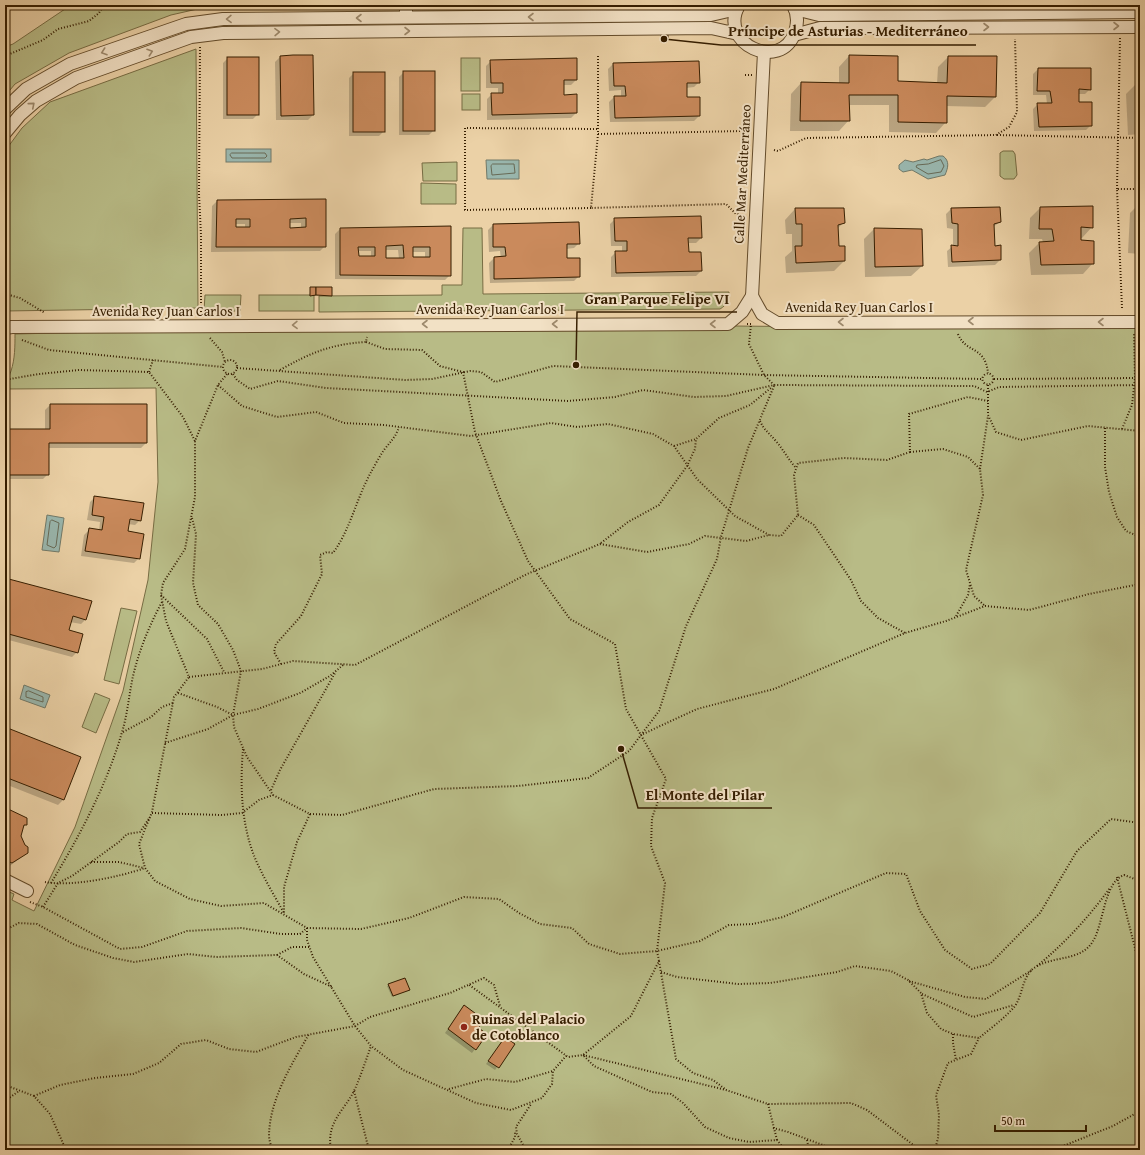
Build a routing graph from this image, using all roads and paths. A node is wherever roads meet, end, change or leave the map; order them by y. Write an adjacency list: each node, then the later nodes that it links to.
1 (104, 5): 14 (path)
2 (406, 5): 6 (street)
3 (738, 7): 6 (street, one-way to 6); 8 (street)
4 (794, 7): 5 (street); 9 (street)
5 (1140, 12)
6 (406, 18): 16 (street, one-way to 16)
7 (1140, 26): 9 (street, one-way to 7)
8 (738, 34): 13 (street); 19 (street, one-way to 8)
9 (794, 35): 13 (street)
10 (1120, 41): 23 (path)
11 (1015, 42): 21 (path)
12 (200, 46): 33 (path)
13 (764, 52): 30 (street, Calle Mar Mediterráneo)
14 (5, 56)
15 (598, 56): 17 (path)
16 (5, 109)
17 (598, 129): 20 (path); 27 (path)
18 (742, 131): 20 (path)
19 (5, 132)
20 (598, 134): 27 (path)
21 (996, 135): 23 (path); 24 (path)
22 (1140, 138): 23 (path)
23 (1118, 139): 25 (path)
24 (774, 150)
25 (1117, 189): 26 (path); 31 (path)
26 (1140, 189)
27 (591, 208): 28 (path)
28 (739, 214)
29 (5, 294): 32 (path)
30 (752, 297): 34 (street, Avenida Rey Juan Carlos I, one-way to 30); 37 (street, Avenida Rey Juan Carlos I, one-way to 37)
31 (1122, 308)
32 (45, 313)
33 (201, 314)
34 (954, 321): 35 (street, Avenida Rey Juan Carlos I, one-way to 34); 49 (path)
35 (1137, 322): 53 (path)
36 (747, 324): 52 (path)
37 (5, 328)
38 (368, 331): 41 (path)
39 (208, 337): 43 (path)
40 (18, 338): 42 (path)
41 (366, 342): 46 (path); 48 (path)
42 (153, 360): 44 (path); 47 (path)
43 (225, 362): 44 (path); 45 (path)
44 (223, 367): 50 (path)
45 (237, 368): 46 (path); 51 (path)
46 (279, 371): 48 (path)
47 (149, 372): 57 (path); 74 (path)
48 (462, 372): 52 (path); 64 (path)
49 (988, 373): 55 (path); 56 (path)
50 (227, 374): 51 (path); 58 (path)
51 (233, 374): 64 (path)
52 (764, 375): 55 (path); 59 (path)
53 (1135, 378): 54 (path); 56 (path); 62 (path)
54 (1140, 378)
55 (982, 379): 60 (path)
56 (994, 379): 60 (path)
57 (5, 382)
58 (218, 385): 68 (path); 74 (path)
59 (774, 385): 63 (path); 64 (path); 67 (path); 73 (path)
60 (988, 385): 63 (path)
61 (1140, 385): 62 (path)
62 (1134, 386): 63 (path); 70 (path)
63 (987, 392): 65 (path)
64 (467, 394): 72 (path)
65 (988, 401): 66 (path); 76 (path)
66 (988, 415): 69 (path); 79 (path)
67 (760, 421): 78 (path); 80 (path)
68 (399, 427): 72 (path); 95 (path)
69 (1105, 428): 70 (path); 85 (path)
70 (1122, 429): 71 (path)
71 (1140, 432)
72 (476, 435): 75 (path); 87 (path)
73 (696, 439): 75 (path); 77 (path)
74 (195, 440): 82 (path)
75 (674, 446): 77 (path)
76 (910, 452): 78 (path); 79 (path)
77 (687, 466): 80 (path); 86 (path)
78 (796, 468): 81 (path)
79 (980, 469): 88 (path)
80 (730, 510): 83 (path); 84 (path)
81 (798, 515): 83 (path); 94 (path)
82 (191, 518): 90 (path); 98 (path)
83 (769, 535): 84 (path)
84 (721, 537): 86 (path); 105 (path)
85 (1140, 537)
86 (600, 544): 87 (path)
87 (535, 571): 96 (path); 105 (path)
88 (970, 582): 92 (path); 93 (path)
89 (1140, 584): 92 (path)
90 (161, 595): 91 (path); 99 (path)
91 (162, 601): 100 (path); 104 (path)
92 (984, 606): 93 (path)
93 (956, 617): 94 (path)
94 (905, 633): 105 (path)
95 (281, 664): 96 (path); 98 (path)
96 (343, 665): 97 (path)
97 (337, 670): 103 (path); 108 (path)
98 (241, 671): 99 (path); 103 (path)
99 (224, 672): 100 (path)
100 (189, 677): 101 (path)
101 (177, 693): 102 (path); 103 (path)
102 (173, 703): 104 (path); 106 (path)
103 (233, 715): 106 (path); 107 (path)
104 (122, 732): 120 (path)
105 (641, 735): 112 (path); 128 (path)
106 (165, 743): 111 (path)
107 (243, 747): 108 (path); 110 (path)
108 (271, 790): 109 (path)
109 (273, 796): 110 (path); 112 (path)
110 (243, 811): 111 (path); 124 (path)
111 (152, 812): 114 (path); 115 (path)
112 (310, 814): 124 (path)
113 (1140, 823): 128 (path)
114 (91, 862): 115 (path); 121 (path)
115 (145, 868): 121 (path); 124 (path)
116 (1117, 877): 118 (path); 122 (path); 130 (path)
117 (5, 880): 123 (street)
118 (1140, 881)
119 (45, 882): 120 (path)
120 (50, 883): 121 (path)
121 (58, 883): 125 (path)
122 (1110, 887): 132 (path); 132 (path)
123 (27, 892)
124 (284, 914): 125 (path)
125 (307, 928): 127 (path); 128 (path)
126 (5, 930): 129 (path)
127 (309, 947): 129 (path); 136 (path)
128 (657, 951): 131 (path)
129 (277, 955): 136 (path)
130 (1140, 956)
131 (659, 961): 133 (path); 145 (path)
132 (1033, 969): 134 (path); 138 (path)
133 (661, 972): 134 (path); 151 (path)
134 (908, 980): 137 (path)
135 (468, 984): 139 (path); 139 (path); 140 (path)
136 (333, 988): 140 (path)
137 (921, 993): 138 (path); 142 (path)
138 (1015, 1005): 143 (path)
139 (500, 1007): 146 (path)
140 (355, 1026): 141 (path); 144 (path)
141 (309, 1034): 154 (path); 164 (path)
142 (953, 1034): 143 (path); 147 (path)
143 (979, 1038): 147 (path)
144 (371, 1046): 150 (path); 153 (path)
145 (583, 1055): 146 (path); 151 (path); 161 (path)
146 (566, 1056): 148 (path)
147 (956, 1060): 173 (path)
148 (554, 1071): 150 (path); 156 (path)
149 (5, 1085): 152 (path)
150 (448, 1089): 156 (path)
151 (726, 1090): 157 (path)
152 (19, 1091): 154 (path); 155 (path)
153 (354, 1091): 165 (path); 166 (path)
154 (34, 1096): 163 (path)
155 (5, 1101)
156 (532, 1103): 159 (path)
157 (768, 1104): 160 (path); 172 (path)
158 (1140, 1111): 174 (path)
159 (516, 1127): 167 (path); 168 (path)
160 (773, 1128): 161 (path); 162 (path)
161 (777, 1140): 169 (path)
162 (807, 1140): 170 (path); 171 (path)
163 (66, 1150)
164 (272, 1150)
165 (331, 1150)
166 (369, 1150)
167 (508, 1150)
168 (526, 1150)
169 (785, 1150)
170 (809, 1150)
171 (836, 1150)
172 (920, 1150)
173 (935, 1150)
174 (1054, 1150)

